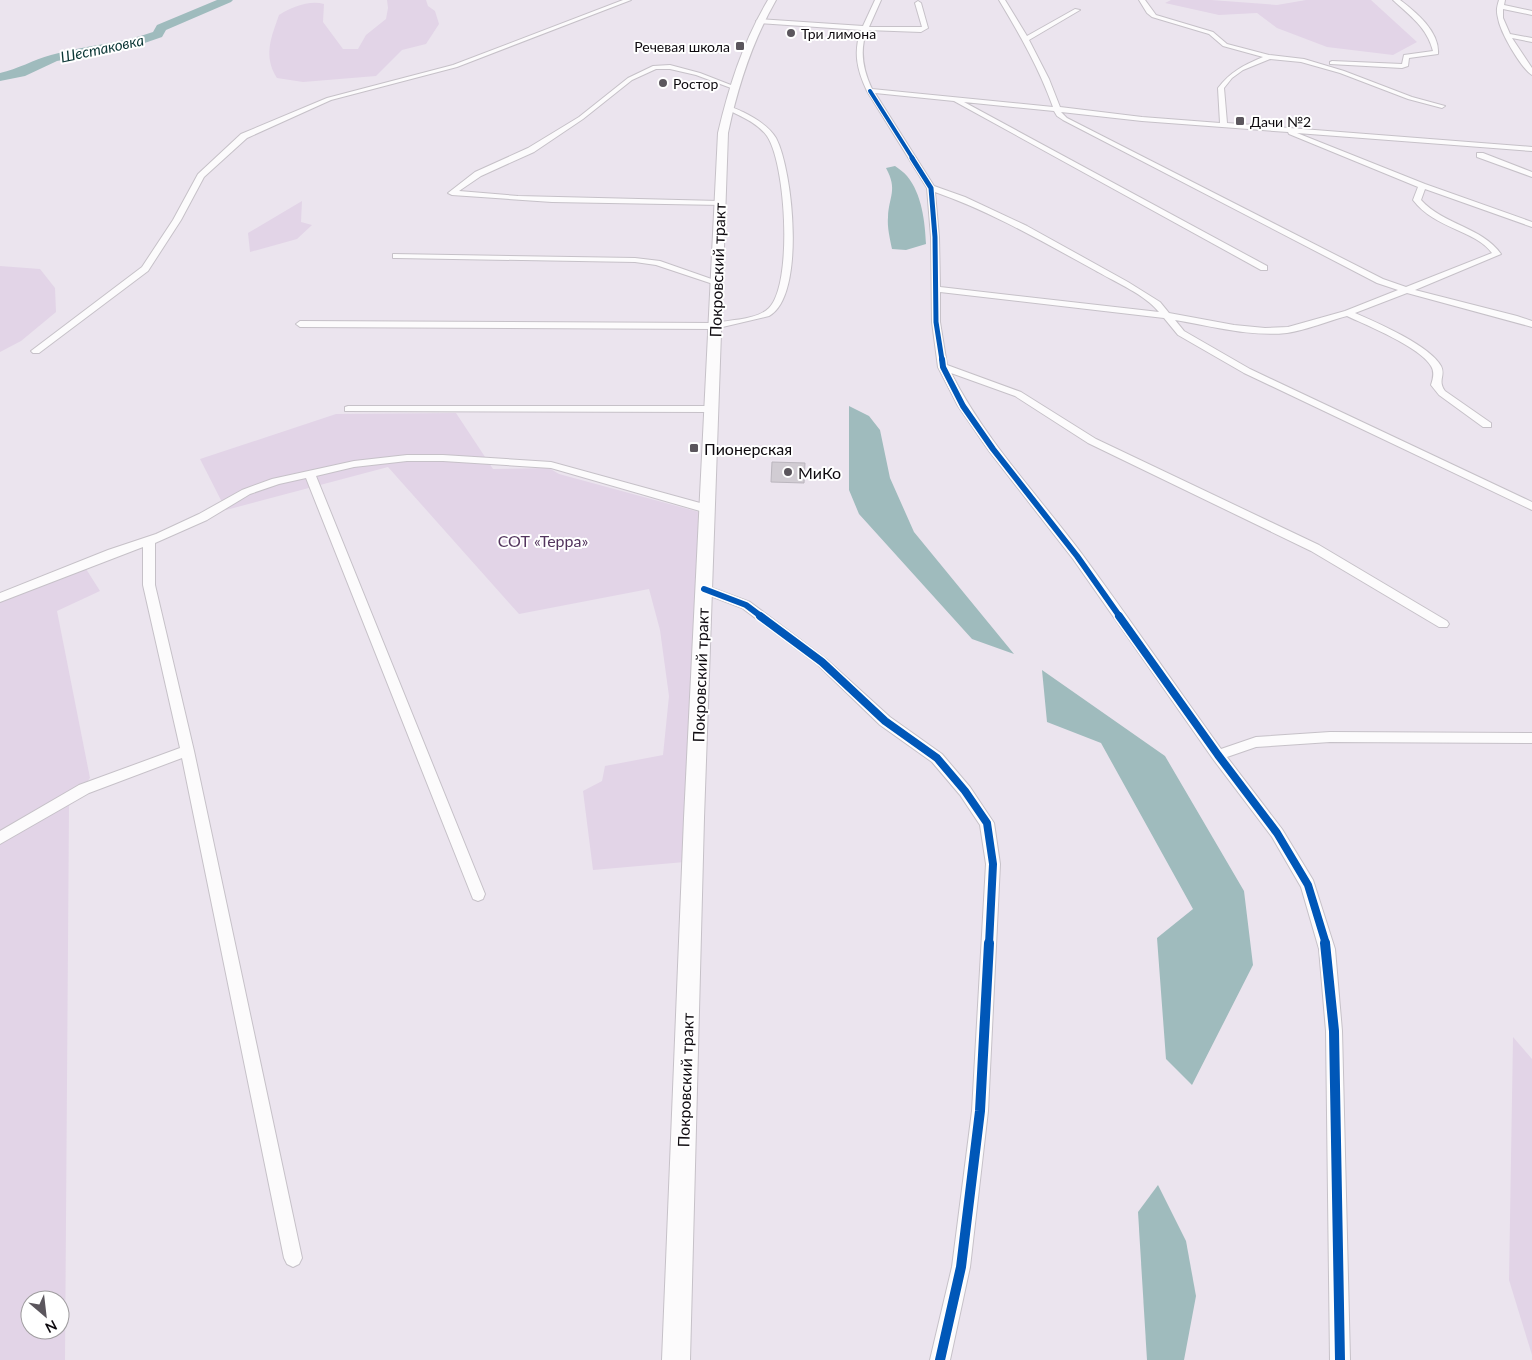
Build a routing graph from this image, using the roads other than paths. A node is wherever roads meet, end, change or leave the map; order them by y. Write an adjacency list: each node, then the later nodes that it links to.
1 (628, 0): 44 (street)
2 (771, 0): 11 (main road, Покровский тракт)
3 (878, 0): 12 (street)
4 (1002, 0): 14 (street)
5 (1142, 0): 16 (street)
6 (1396, 0): 17 (street)
7 (918, 3): 12 (street)
8 (1501, 3): 10 (street); 13 (street)
9 (1076, 10): 14 (street)
10 (1532, 13)
11 (759, 21): 12 (street); 19 (main road, Покровский тракт)
12 (864, 28): 20 (street)
13 (1507, 35): 15 (street); 18 (street)
14 (1026, 39): 24 (street)
15 (1532, 40)
16 (1269, 57): 17 (street); 25 (street)
17 (1302, 60): 22 (street)
18 (1531, 71)
19 (733, 87): 23 (main road, Покровский тракт); 32 (street)
20 (870, 91): 21 (street); 31 (street)
21 (953, 99): 24 (street); 35 (street)
22 (1442, 106)
23 (728, 108): 32 (main road, Покровский тракт); 43 (street)
24 (1056, 108): 25 (street); 38 (street)
25 (1224, 124): 26 (street)
26 (1279, 128): 27 (street); 30 (street)
27 (1532, 149)
28 (1480, 155): 29 (street)
29 (1532, 175)
30 (1422, 186): 33 (street); 38 (street)
31 (931, 188): 37 (street); 40 (street)
32 (719, 203): 36 (main road, Покровский тракт)
33 (1532, 225)
34 (396, 256): 36 (street)
35 (1264, 268)
36 (716, 282): 43 (main road, Покровский тракт)
37 (936, 289): 40 (street); 45 (street)
38 (1405, 290): 39 (street); 42 (street)
39 (1348, 313): 40 (street); 48 (street)
40 (1164, 315): 50 (street)
41 (300, 324): 43 (street)
42 (1532, 324)
43 (714, 326): 47 (main road, Покровский тракт)
44 (36, 351)
45 (943, 367): 55 (street); 58 (street)
46 (348, 409): 47 (street)
47 (711, 409): 51 (main road, Покровский тракт)
48 (1487, 425)
49 (310, 474): 51 (street); 52 (street); 60 (street)
50 (1532, 506)
51 (707, 509): 53 (main road, Покровский тракт)
52 (149, 540): 54 (street); 57 (street)
53 (704, 589): 62 (main road, Покровский тракт); 63 (street)
54 (0, 598)
55 (1443, 624)
56 (1532, 738): 58 (street)
57 (187, 751): 59 (street); 61 (street)
58 (1218, 755): 64 (street)
59 (0, 838)
60 (478, 894)
61 (293, 1258)
62 (676, 1360)
63 (940, 1360)
64 (1340, 1360)

